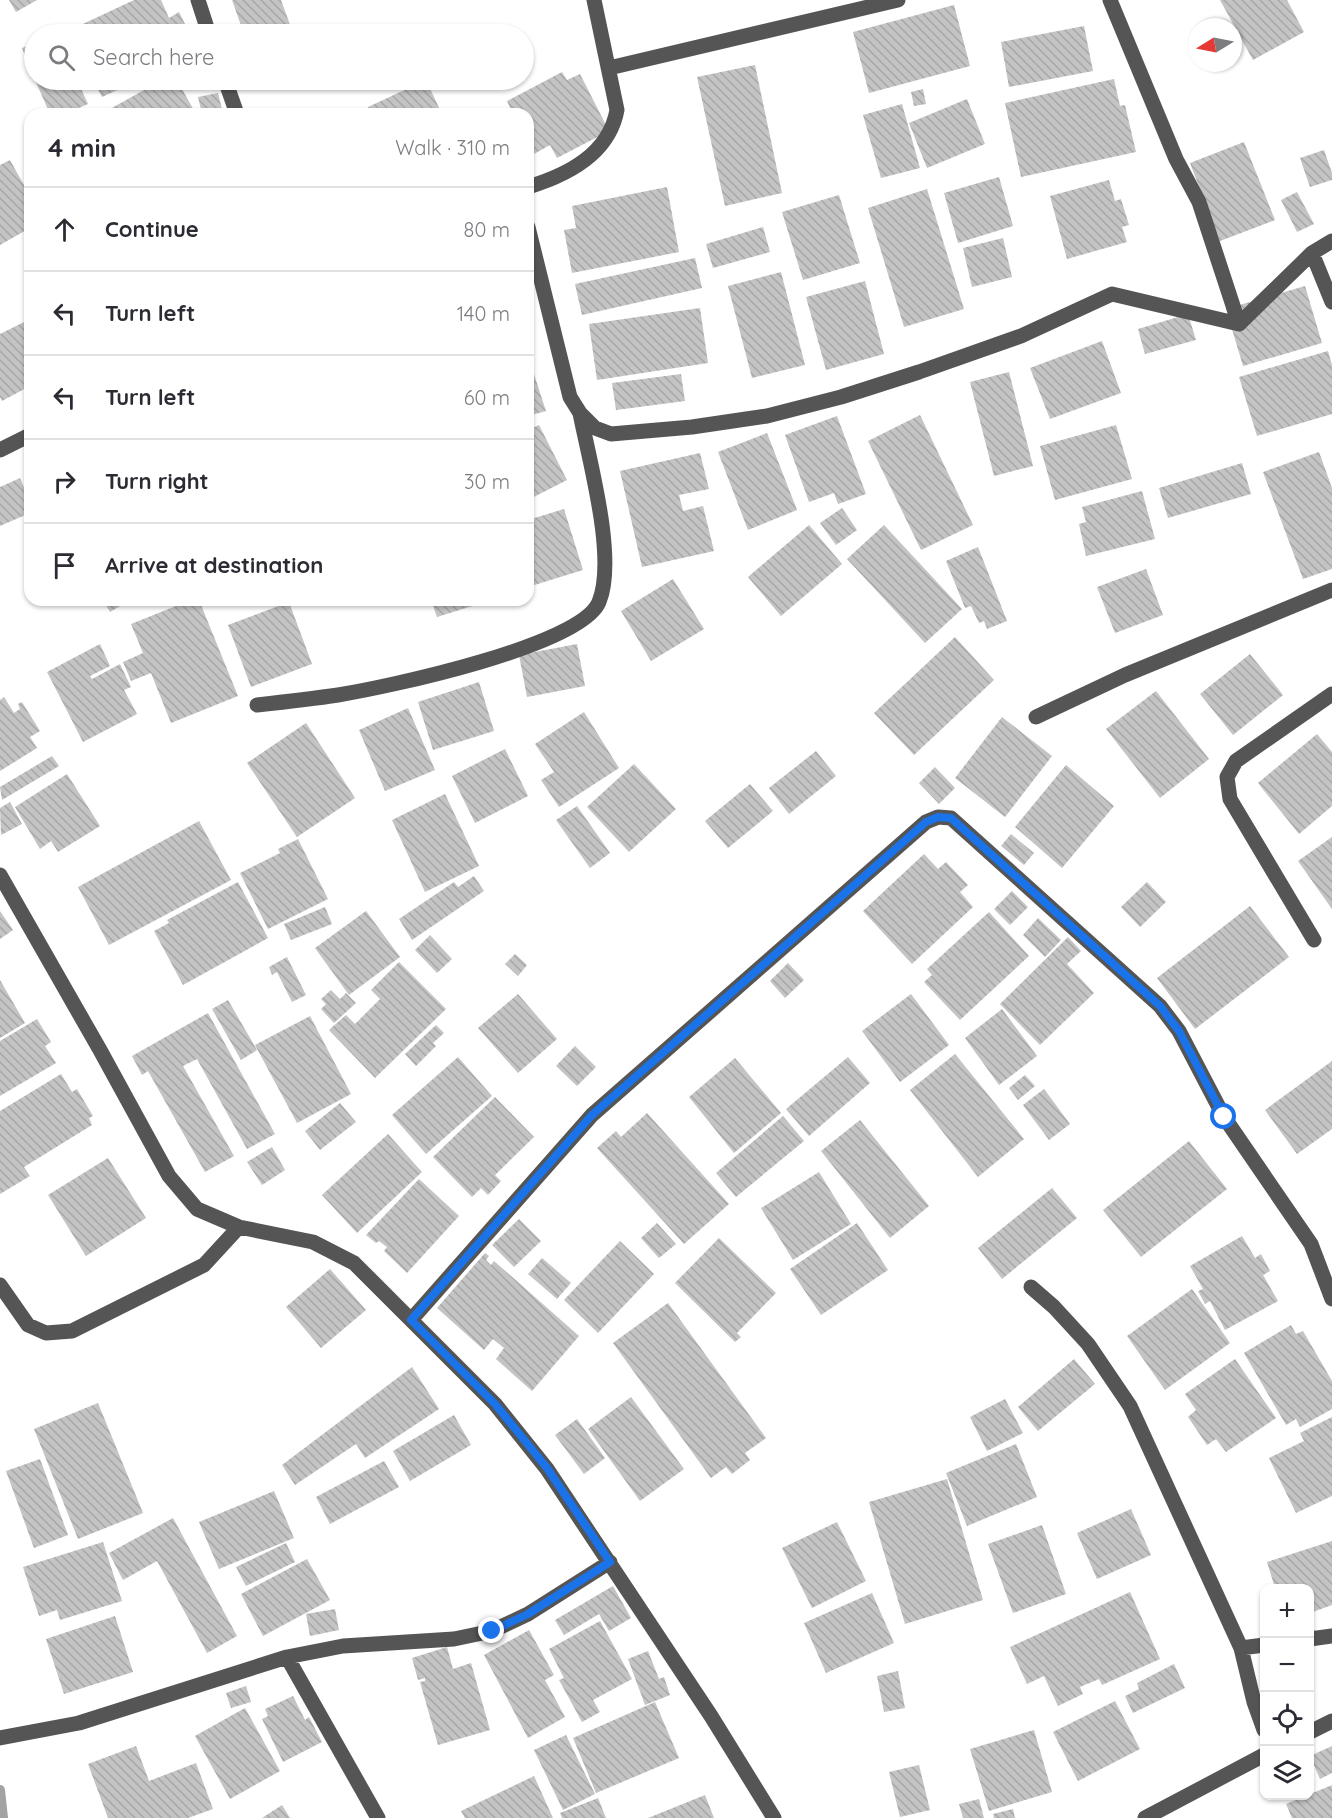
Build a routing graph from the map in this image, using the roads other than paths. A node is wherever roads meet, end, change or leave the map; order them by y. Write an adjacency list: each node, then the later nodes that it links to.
1 (198, 0): 5 (street)
2 (594, 0): 6 (street)
3 (898, 0): 6 (street)
4 (1110, 0): 14 (street)
5 (206, 24)
6 (609, 68): 9 (street)
7 (229, 90): 8 (street)
8 (235, 108)
9 (534, 185)
10 (1332, 241): 12 (street)
11 (534, 251): 15 (street)
12 (1312, 252): 13 (street); 14 (street)
13 (1332, 302)
14 (1239, 324): 15 (street)
15 (580, 413): 20 (street)
16 (24, 438): 17 (street)
17 (0, 450)
18 (1332, 590): 21 (street)
19 (1332, 694): 23 (street)
20 (256, 705)
21 (1036, 717)
22 (0, 875): 24 (street)
23 (1314, 940)
24 (239, 1227): 25 (street); 28 (street)
25 (0, 1285)
26 (1031, 1287): 33 (street)
27 (1332, 1299): 28 (street)
28 (411, 1320): 29 (street)
29 (610, 1562): 34 (street); 41 (street)
30 (1332, 1636): 31 (street)
31 (1314, 1638)
32 (1260, 1646): 33 (street)
33 (1241, 1648): 35 (street)
34 (286, 1657): 38 (street); 40 (street)
35 (1260, 1718)
36 (1332, 1721): 37 (street)
37 (1314, 1730)
38 (0, 1738)
39 (1260, 1757): 42 (street)
40 (378, 1818)
41 (774, 1818)
42 (1145, 1818)

